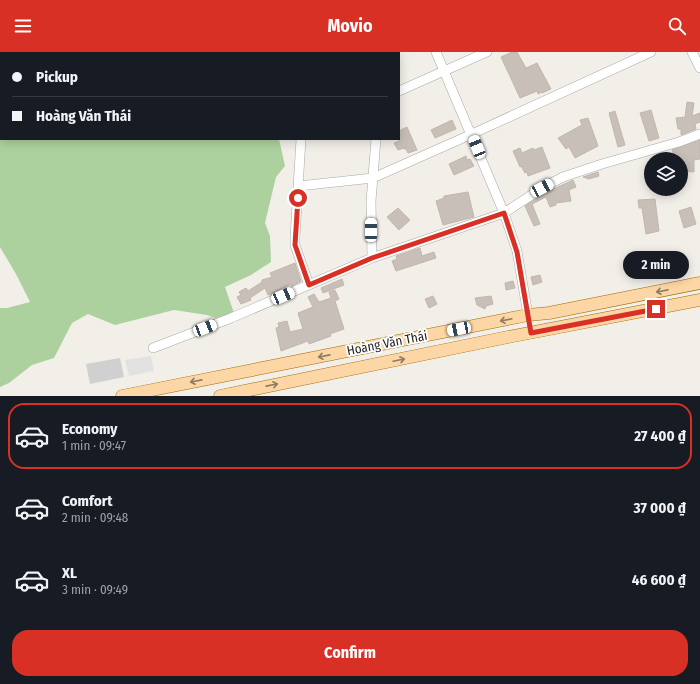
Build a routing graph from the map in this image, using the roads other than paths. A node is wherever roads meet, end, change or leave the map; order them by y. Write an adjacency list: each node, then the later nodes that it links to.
1 (436, 52): 6 (street)
2 (487, 52): 6 (street)
3 (651, 52): 8 (street)
4 (692, 52): 5 (street)
5 (700, 68)
6 (445, 71): 7 (street); 8 (street)
7 (400, 91)
8 (472, 134): 12 (street); 14 (street)
9 (700, 134): 14 (street)
10 (301, 140): 13 (street)
11 (376, 140): 12 (street)
12 (373, 178): 13 (street); 15 (street)
13 (299, 186): 17 (street)
14 (504, 213): 15 (street); 19 (street)
15 (372, 258): 17 (street)
16 (700, 283): 19 (main road, Hoàng Văn Thái, one-way to 19)
17 (309, 285): 21 (street)
18 (700, 300): 20 (main road, Hoàng Văn Thái)
19 (528, 315): 20 (main road); 22 (main road, Hoàng Văn Thái, one-way to 22)
20 (531, 333): 23 (main road, Hoàng Văn Thái, one-way to 20)
21 (153, 348)
22 (122, 396)
23 (220, 396)

